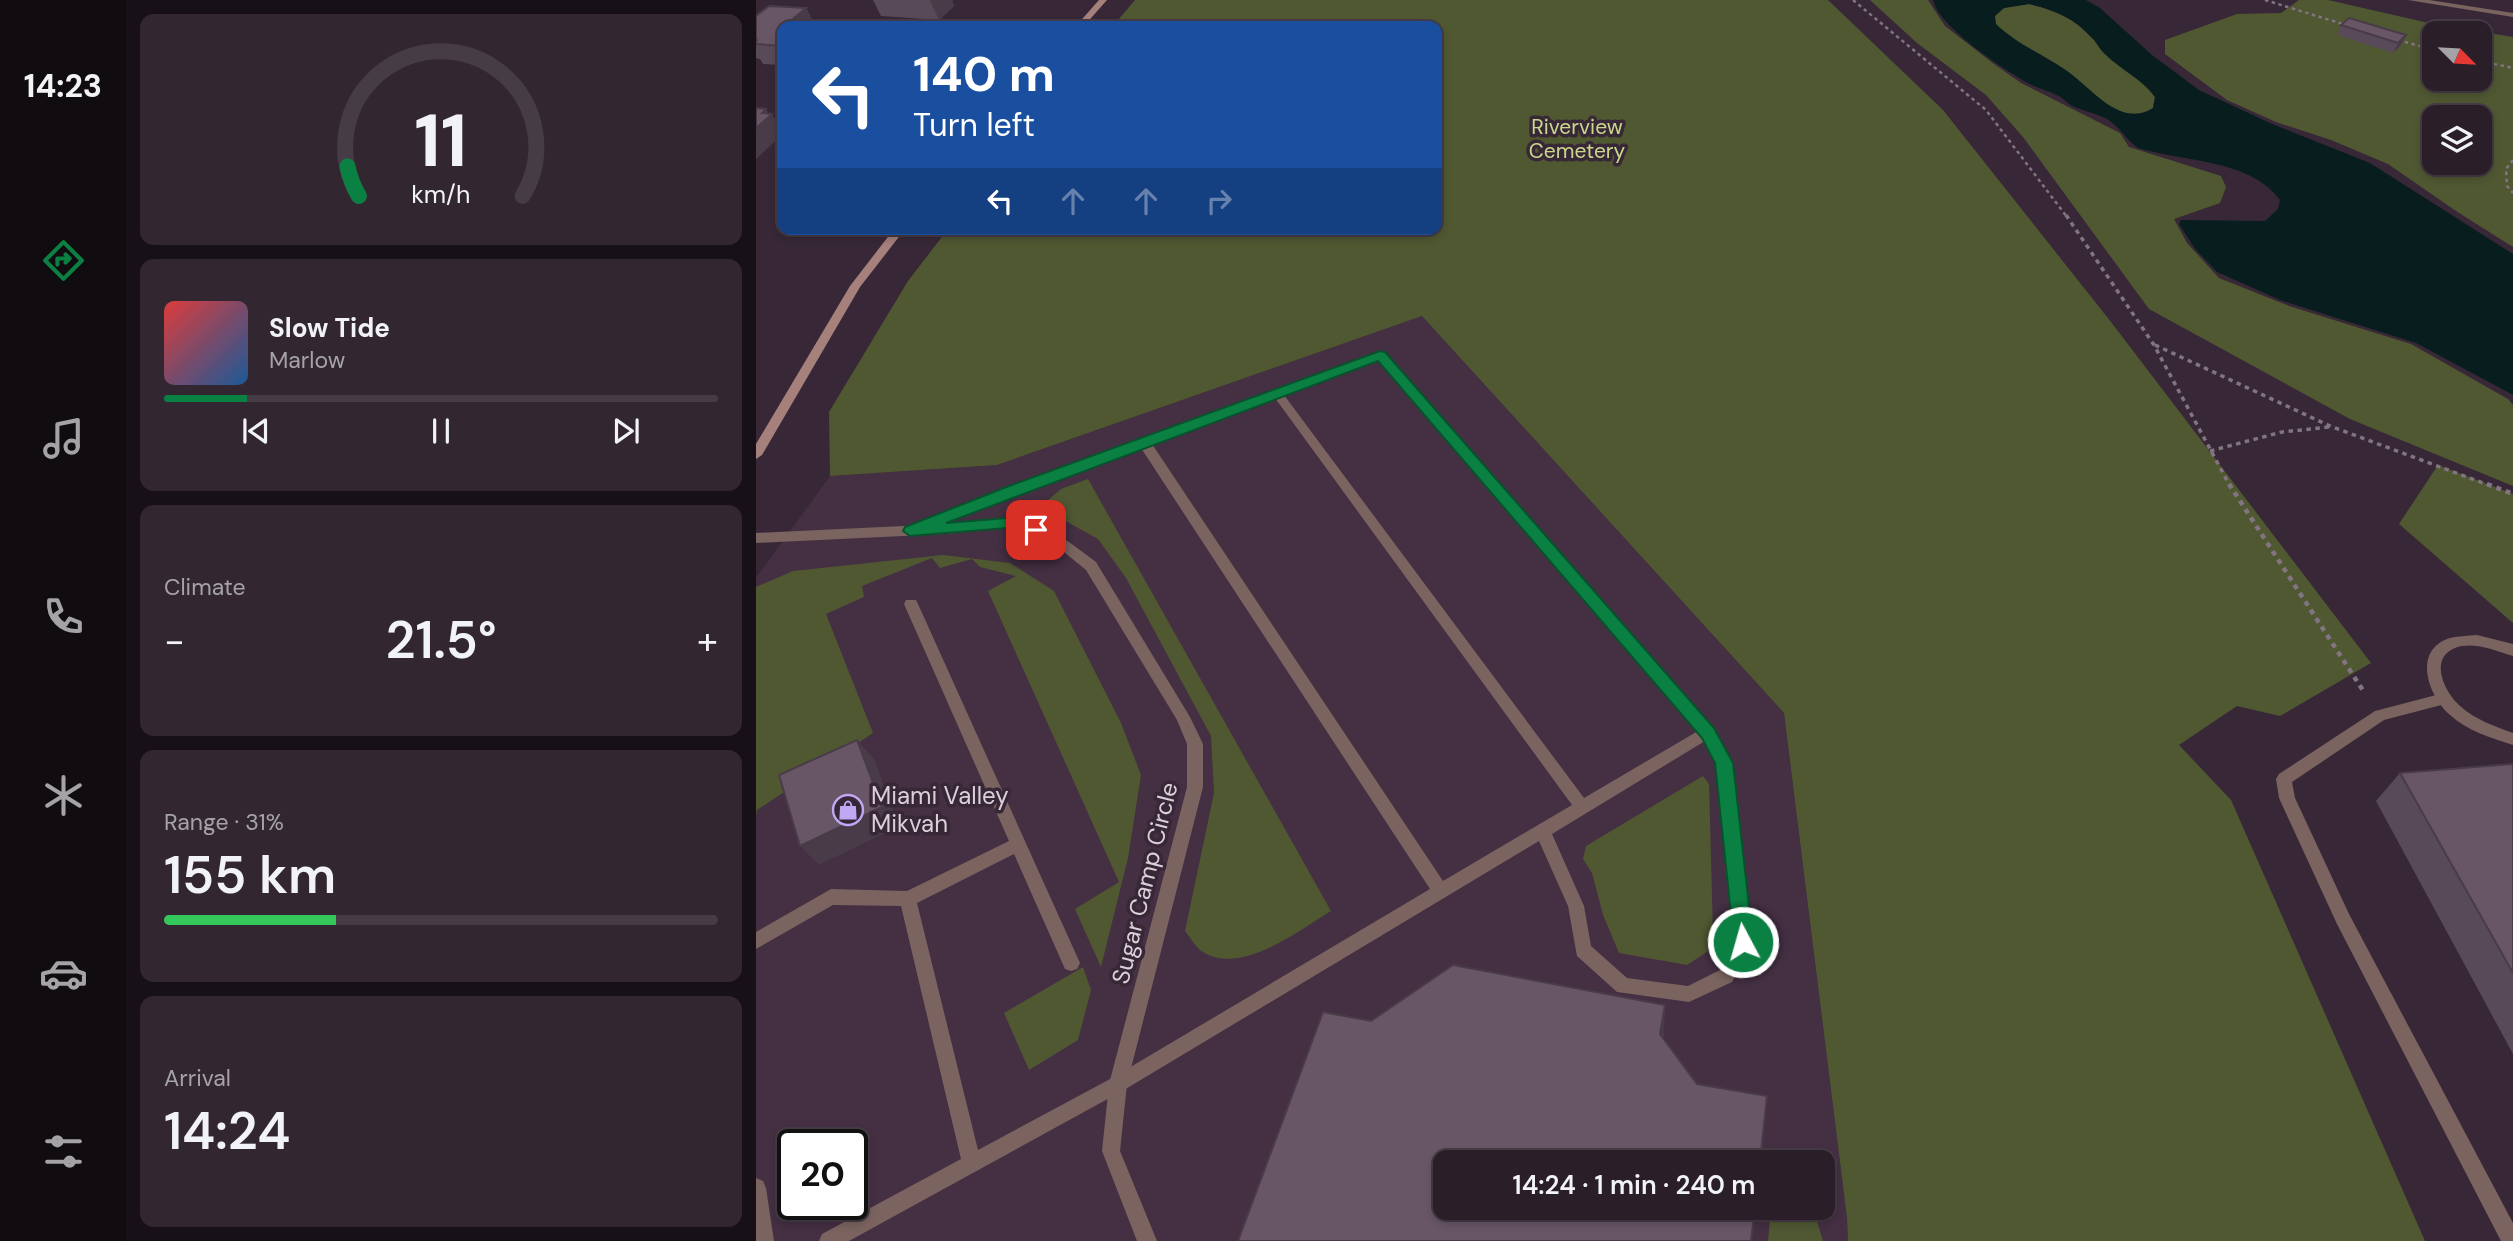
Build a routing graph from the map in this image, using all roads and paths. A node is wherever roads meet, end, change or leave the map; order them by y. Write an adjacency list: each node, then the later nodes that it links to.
1 (1103, 0): 6 (main road)
2 (1853, 0): 15 (path)
3 (2265, 0): 7 (path)
4 (2412, 0): 5 (street)
5 (2513, 15)
6 (1084, 21)
7 (2347, 25)
8 (2394, 38): 9 (path)
9 (2422, 46)
10 (2492, 64): 11 (path)
11 (2513, 68)
12 (2513, 160): 13 (path)
13 (2513, 193)
14 (895, 235): 20 (main road)
15 (2154, 345): 17 (path); 19 (path)
16 (1277, 393): 18 (street); 28 (street); 30 (street)
17 (2330, 426): 19 (path); 21 (path)
18 (1144, 442): 22 (street); 33 (street)
19 (2210, 451): 27 (path)
20 (756, 455)
21 (2513, 494)
22 (910, 531): 23 (street, Sugar Camp Circle); 37 (street, Sugar Camp Circle)
23 (756, 538)
24 (911, 604): 32 (street)
25 (2513, 650): 26 (street)
26 (2444, 699): 27 (street); 29 (street)
27 (2380, 715): 43 (street)
28 (1708, 733): 30 (street); 31 (street)
29 (2513, 739)
30 (1583, 808): 31 (street)
31 (1543, 832): 33 (street)
32 (1018, 844): 34 (street); 36 (street)
33 (1441, 892): 37 (street)
34 (908, 899): 35 (street); 38 (street)
35 (756, 941)
36 (1071, 963)
37 (1118, 1084): 38 (street); 42 (street, Sugar Camp Circle)
38 (972, 1163): 41 (street)
39 (756, 1188): 40 (street)
40 (764, 1241)
41 (829, 1241)
42 (1147, 1241)
43 (2512, 1241)

